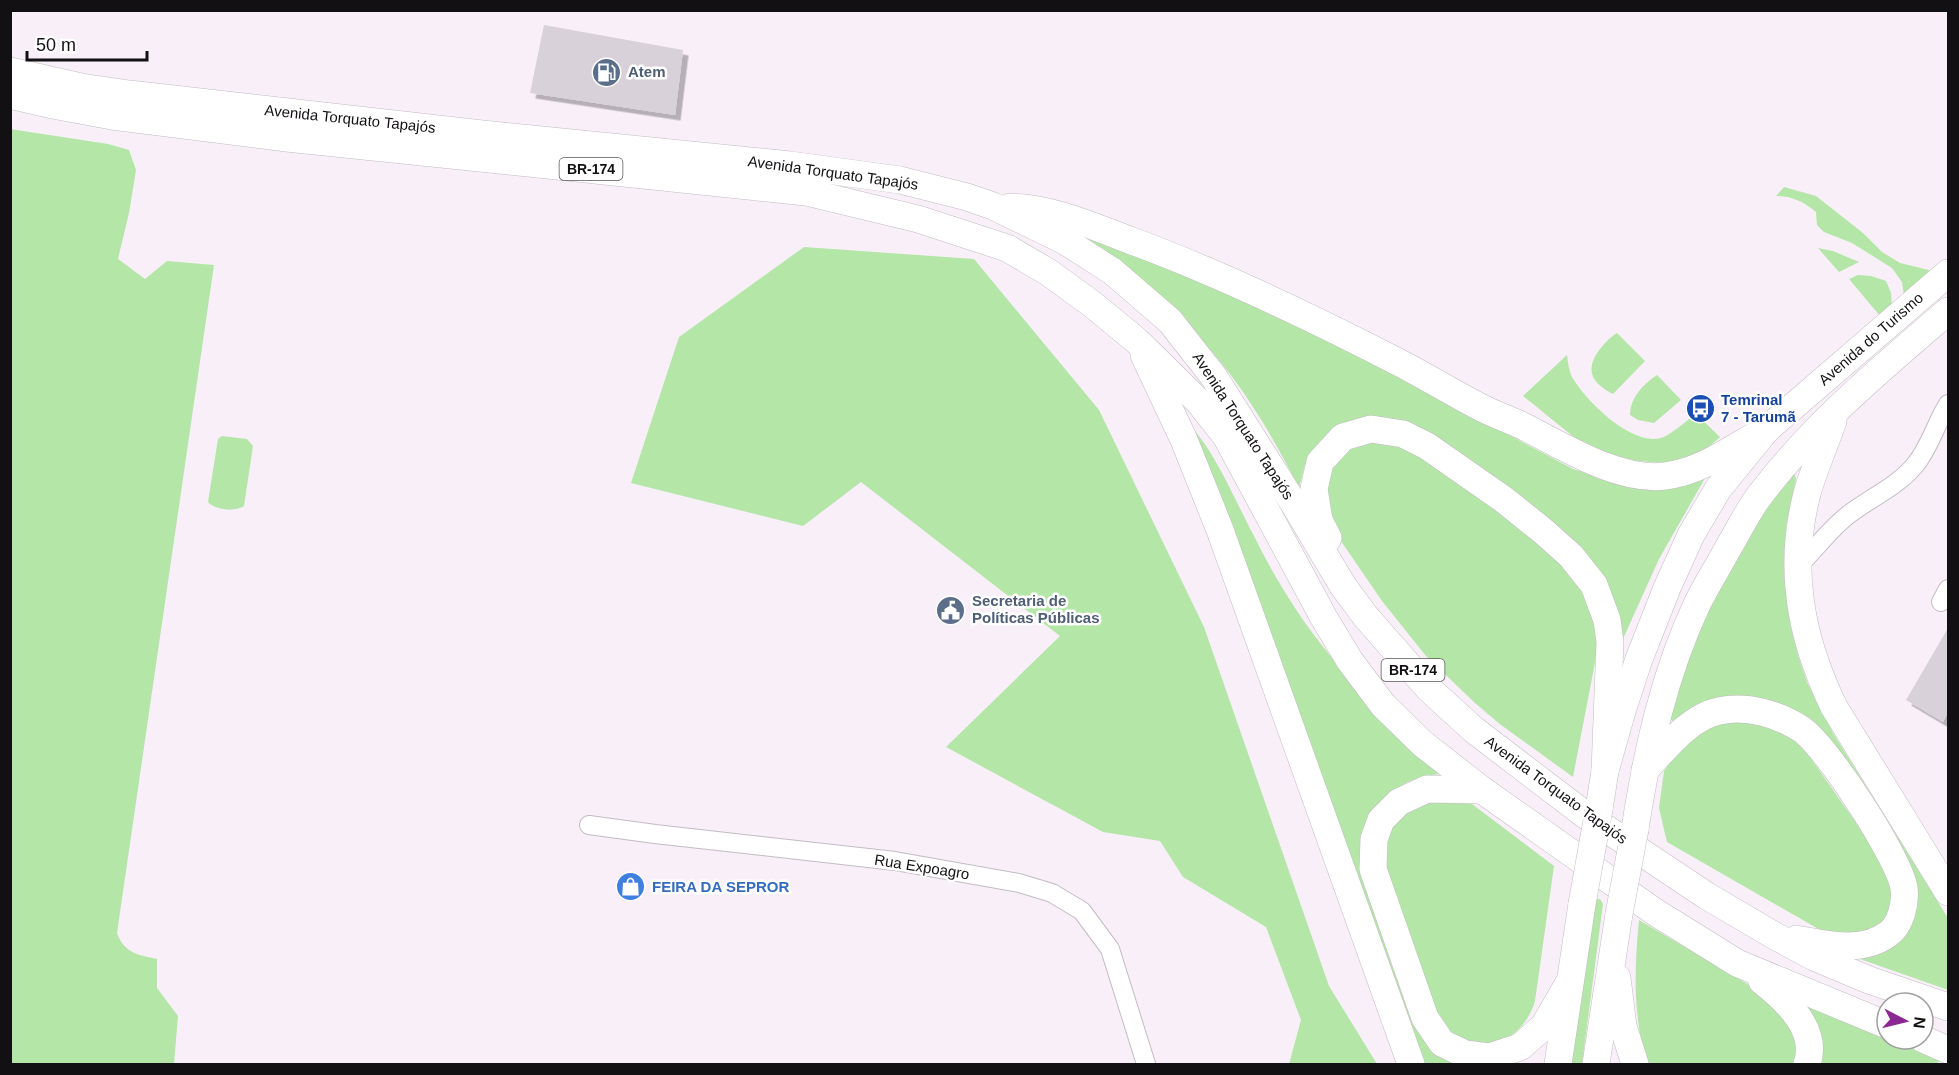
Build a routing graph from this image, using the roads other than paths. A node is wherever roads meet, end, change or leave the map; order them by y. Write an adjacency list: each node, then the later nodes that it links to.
1 (10, 71): 3 (highway, Avenida Torquato Tapajós / BR-174)
2 (10, 95): 6 (highway, Avenida Torquato Tapajós / BR-174)
3 (993, 206): 9 (highway); 11 (highway, Avenida Torquato Tapajós / BR-174)
4 (1948, 273): 9 (highway, Avenida do Turismo)
5 (1948, 311): 8 (highway, Avenida do Turismo)
6 (1137, 341): 14 (highway, Avenida Torquato Tapajós / BR-174); 24 (highway)
7 (1948, 404): 10 (street)
8 (1837, 411): 10 (highway); 13 (highway, Avenida do Turismo)
9 (1767, 429): 12 (highway)
10 (1796, 568): 16 (highway)
11 (1366, 617): 12 (highway); 17 (highway, Avenida Torquato Tapajós / BR-174)
12 (1605, 771): 20 (highway, bridge)
13 (1644, 771): 17 (highway); 18 (highway, Avenida do Turismo, bridge)
14 (1482, 790): 19 (highway, Avenida Torquato Tapajós / BR-174); 20 (highway)
15 (590, 825): 23 (street, Rua Expoagro)
16 (1948, 892)
17 (1774, 936): 21 (highway, Avenida Torquato Tapajós / BR-174)
18 (1612, 946): 26 (highway, Avenida do Turismo); 27 (highway)
19 (1737, 963): 22 (highway, Avenida Torquato Tapajós / BR-174); 28 (highway)
20 (1570, 981): 25 (highway)
21 (1948, 1007)
22 (1875, 1020)
23 (1146, 1065)
24 (1411, 1065)
25 (1558, 1065)
26 (1596, 1065)
27 (1635, 1065)
28 (1807, 1065)

